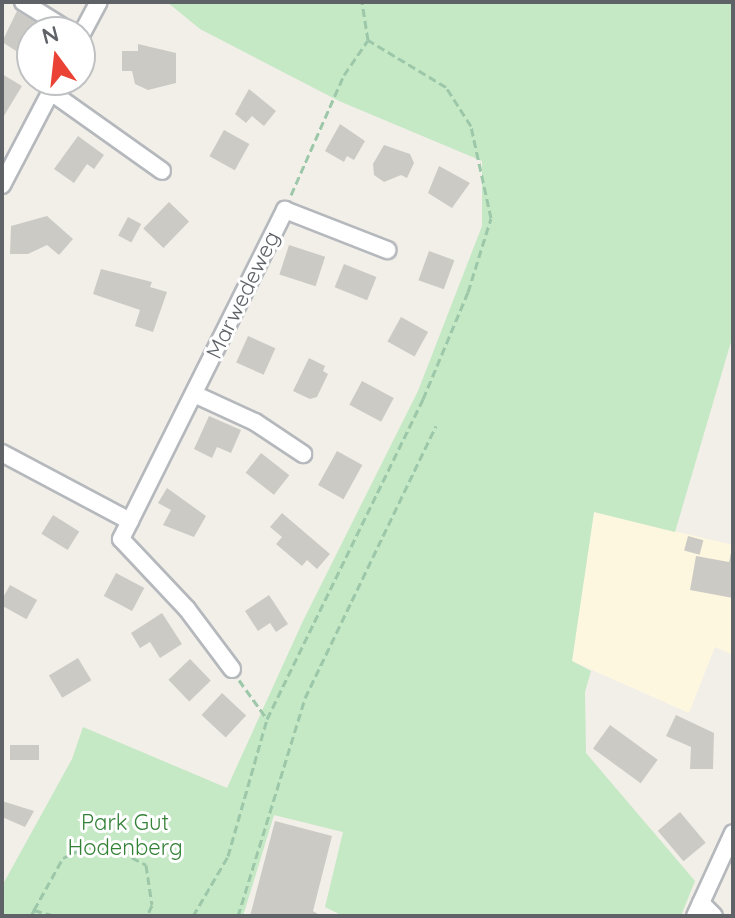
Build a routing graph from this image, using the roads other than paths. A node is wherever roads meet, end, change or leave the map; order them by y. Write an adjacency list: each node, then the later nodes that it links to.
1 (23, 2): 2 (street)
2 (45, 16)
3 (49, 96): 6 (street)
4 (67, 96): 5 (street)
5 (162, 171)
6 (2, 185)
7 (387, 250): 8 (street, Marwedeweg)
8 (194, 394): 10 (street); 11 (street, Marwedeweg)
9 (2, 453): 11 (street)
10 (303, 454)
11 (130, 521): 12 (street)
12 (232, 669)
13 (733, 833): 14 (street)
14 (698, 910): 15 (street)
15 (714, 916)

